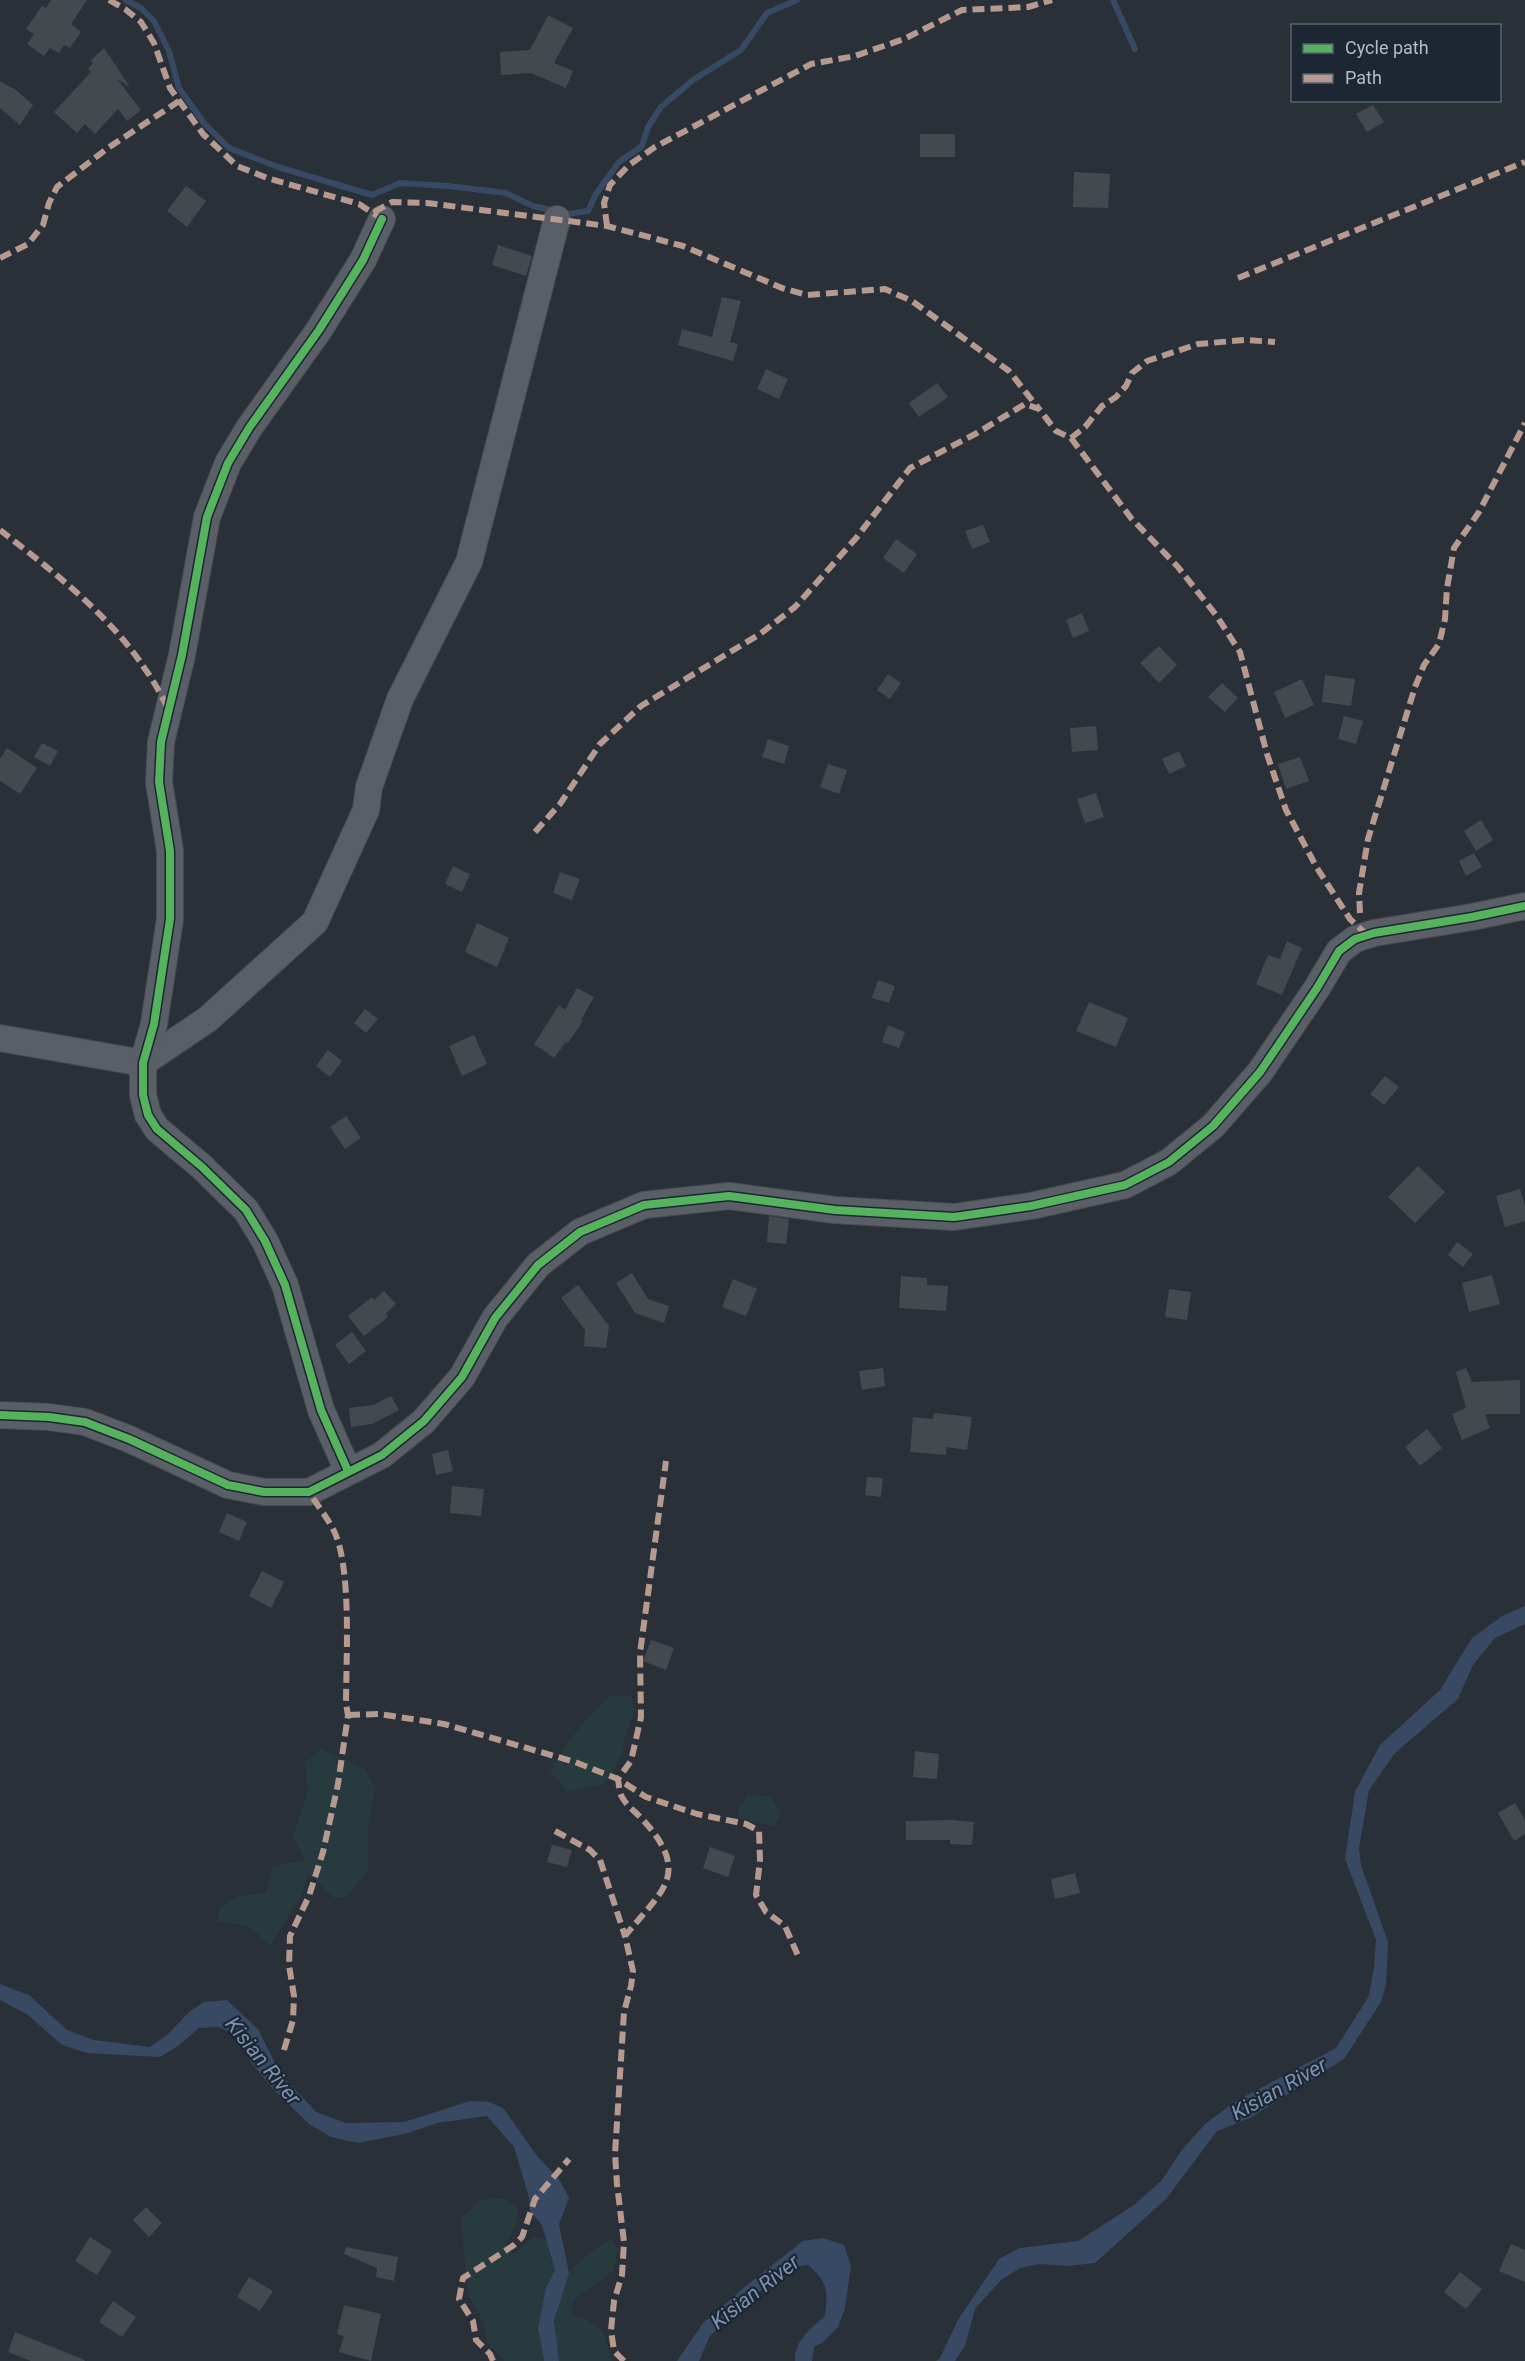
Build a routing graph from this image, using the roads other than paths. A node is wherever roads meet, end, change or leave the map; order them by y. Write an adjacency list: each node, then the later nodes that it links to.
1 (382, 219): 5 (street)
2 (557, 219): 5 (street)
3 (1525, 906): 7 (street)
4 (0, 1038): 5 (street)
5 (143, 1063): 7 (street)
6 (0, 1415): 7 (street)
7 (348, 1471)

